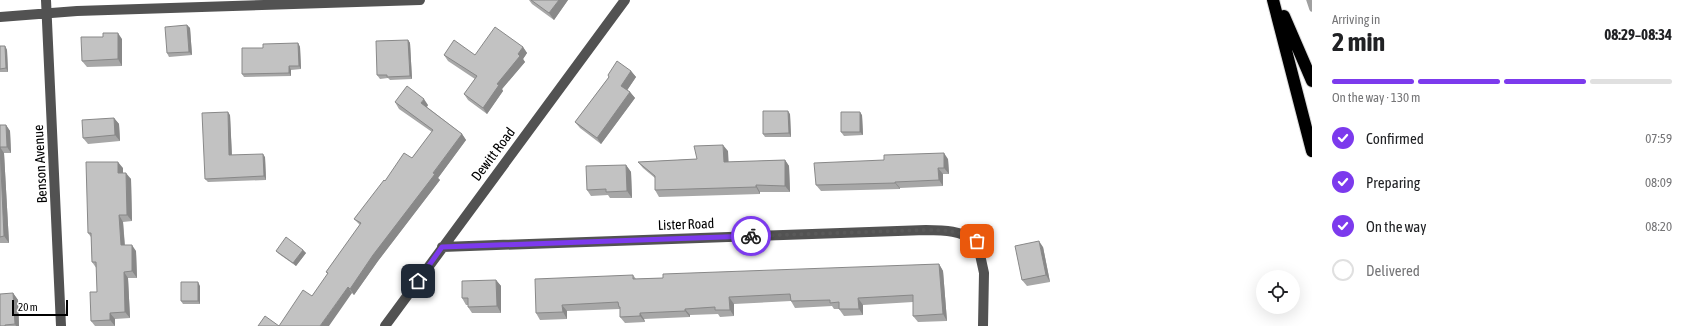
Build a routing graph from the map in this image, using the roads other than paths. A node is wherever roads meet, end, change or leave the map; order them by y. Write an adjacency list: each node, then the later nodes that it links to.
1 (46, 0): 7 (street, Benson Avenue)
2 (420, 0): 6 (street)
3 (625, 0): 11 (street, Dewitt Road)
4 (1273, 0): 10 (highway)
5 (1277, 0): 9 (highway)
6 (344, 1): 7 (street)
7 (47, 14): 8 (street); 12 (street, Benson Avenue)
8 (0, 17)
9 (1312, 81)
10 (1312, 151)
11 (442, 247): 13 (street, Dewitt Road); 14 (street, Lister Road)
12 (61, 326)
13 (385, 326)
14 (982, 326)

